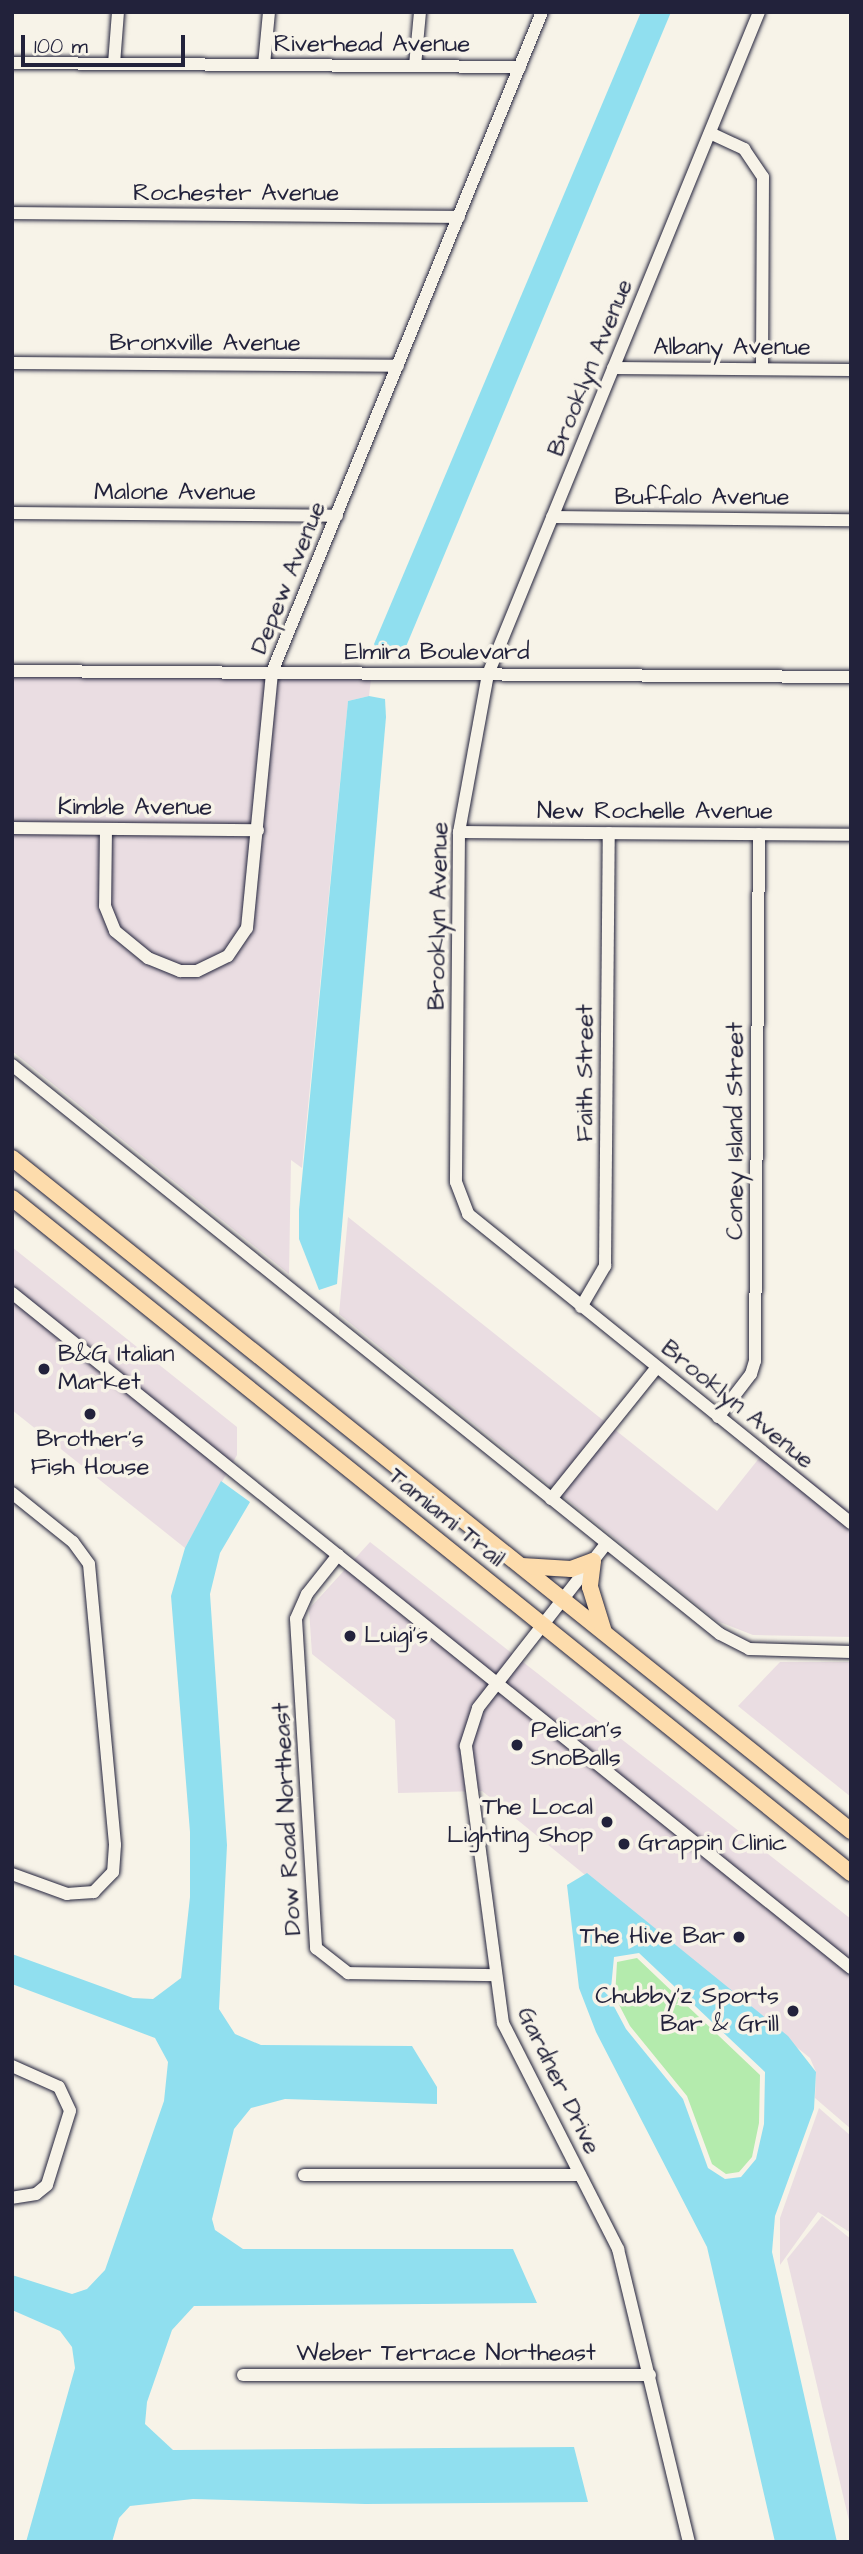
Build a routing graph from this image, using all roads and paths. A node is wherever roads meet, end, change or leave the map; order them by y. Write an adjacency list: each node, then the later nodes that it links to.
1 (118, 12): 7 (street)
2 (269, 12): 8 (street)
3 (420, 12): 9 (street)
4 (542, 12): 10 (street, Depew Avenue)
5 (759, 12): 11 (street, Brooklyn Avenue)
6 (12, 63): 7 (street, Riverhead Avenue)
7 (114, 64): 8 (street, Riverhead Avenue)
8 (264, 65): 9 (street, Riverhead Avenue)
9 (415, 66): 10 (street, Riverhead Avenue)
10 (520, 67): 13 (street, Depew Avenue)
11 (710, 133): 16 (street, Brooklyn Avenue); 17 (street)
12 (12, 213): 13 (street, Rochester Avenue)
13 (459, 216): 15 (street, Depew Avenue)
14 (12, 363): 15 (street, Bronxville Avenue)
15 (398, 366): 20 (street, Depew Avenue)
16 (613, 368): 17 (street, Albany Avenue); 21 (street, Brooklyn Avenue)
17 (762, 369): 18 (street, Albany Avenue)
18 (851, 370)
19 (12, 513): 20 (street, Malone Avenue)
20 (337, 516): 24 (street, Depew Avenue)
21 (552, 517): 22 (street, Buffalo Avenue); 25 (street, Brooklyn Avenue)
22 (851, 520)
23 (16, 668): 24 (street, Elmira Boulevard)
24 (272, 672): 25 (street, Elmira Boulevard); 29 (street, Depew Avenue)
25 (488, 674): 26 (street, Elmira Boulevard); 30 (street, Brooklyn Avenue)
26 (851, 677)
27 (12, 828): 28 (street, Kimble Avenue)
28 (106, 829): 29 (street, Kimble Avenue); 29 (street, Depew Avenue)
29 (258, 830)
30 (459, 832): 31 (street, New Rochelle Avenue); 38 (street, Brooklyn Avenue)
31 (609, 833): 32 (street, New Rochelle Avenue); 38 (street, Faith Street)
32 (759, 834): 33 (street, New Rochelle Avenue); 40 (street, Coney Island Street)
33 (851, 835)
34 (12, 1066): 42 (street)
35 (12, 1158): 47 (main road, Tamiami Trail)
36 (12, 1198): 49 (main road, Tamiami Trail)
37 (12, 1293): 45 (street)
38 (582, 1307): 39 (street, Brooklyn Avenue)
39 (657, 1367): 40 (street, Brooklyn Avenue); 42 (street)
40 (718, 1417): 43 (street, Brooklyn Avenue)
41 (12, 1493): 57 (street)
42 (551, 1499): 44 (street)
43 (851, 1523)
44 (606, 1544): 46 (street, Gardner Drive); 51 (street)
45 (338, 1555): 52 (street); 59 (street, Dow Road Northeast)
46 (593, 1561): 47 (main road); 48 (street, Gardner Drive); 50 (main road)
47 (520, 1566): 48 (main road, Tamiami Trail)
48 (563, 1600): 49 (street, Gardner Drive); 50 (main road, Tamiami Trail)
49 (542, 1625): 52 (street, Gardner Drive); 56 (main road, Tamiami Trail)
50 (605, 1634): 54 (main road, Tamiami Trail)
51 (851, 1652)
52 (498, 1683): 58 (street); 59 (street, Gardner Drive)
53 (851, 1811): 54 (main road)
54 (828, 1813): 55 (main road, Tamiami Trail)
55 (851, 1831)
56 (851, 1873)
57 (12, 1874)
58 (851, 1968)
59 (495, 1975): 62 (street, Gardner Drive)
60 (12, 2066): 63 (street)
61 (304, 2175): 62 (street)
62 (580, 2175): 65 (street, Gardner Drive)
63 (12, 2198)
64 (243, 2375): 65 (street, Weber Terrace Northeast)
65 (650, 2375): 66 (street, Gardner Drive)
66 (689, 2542)

